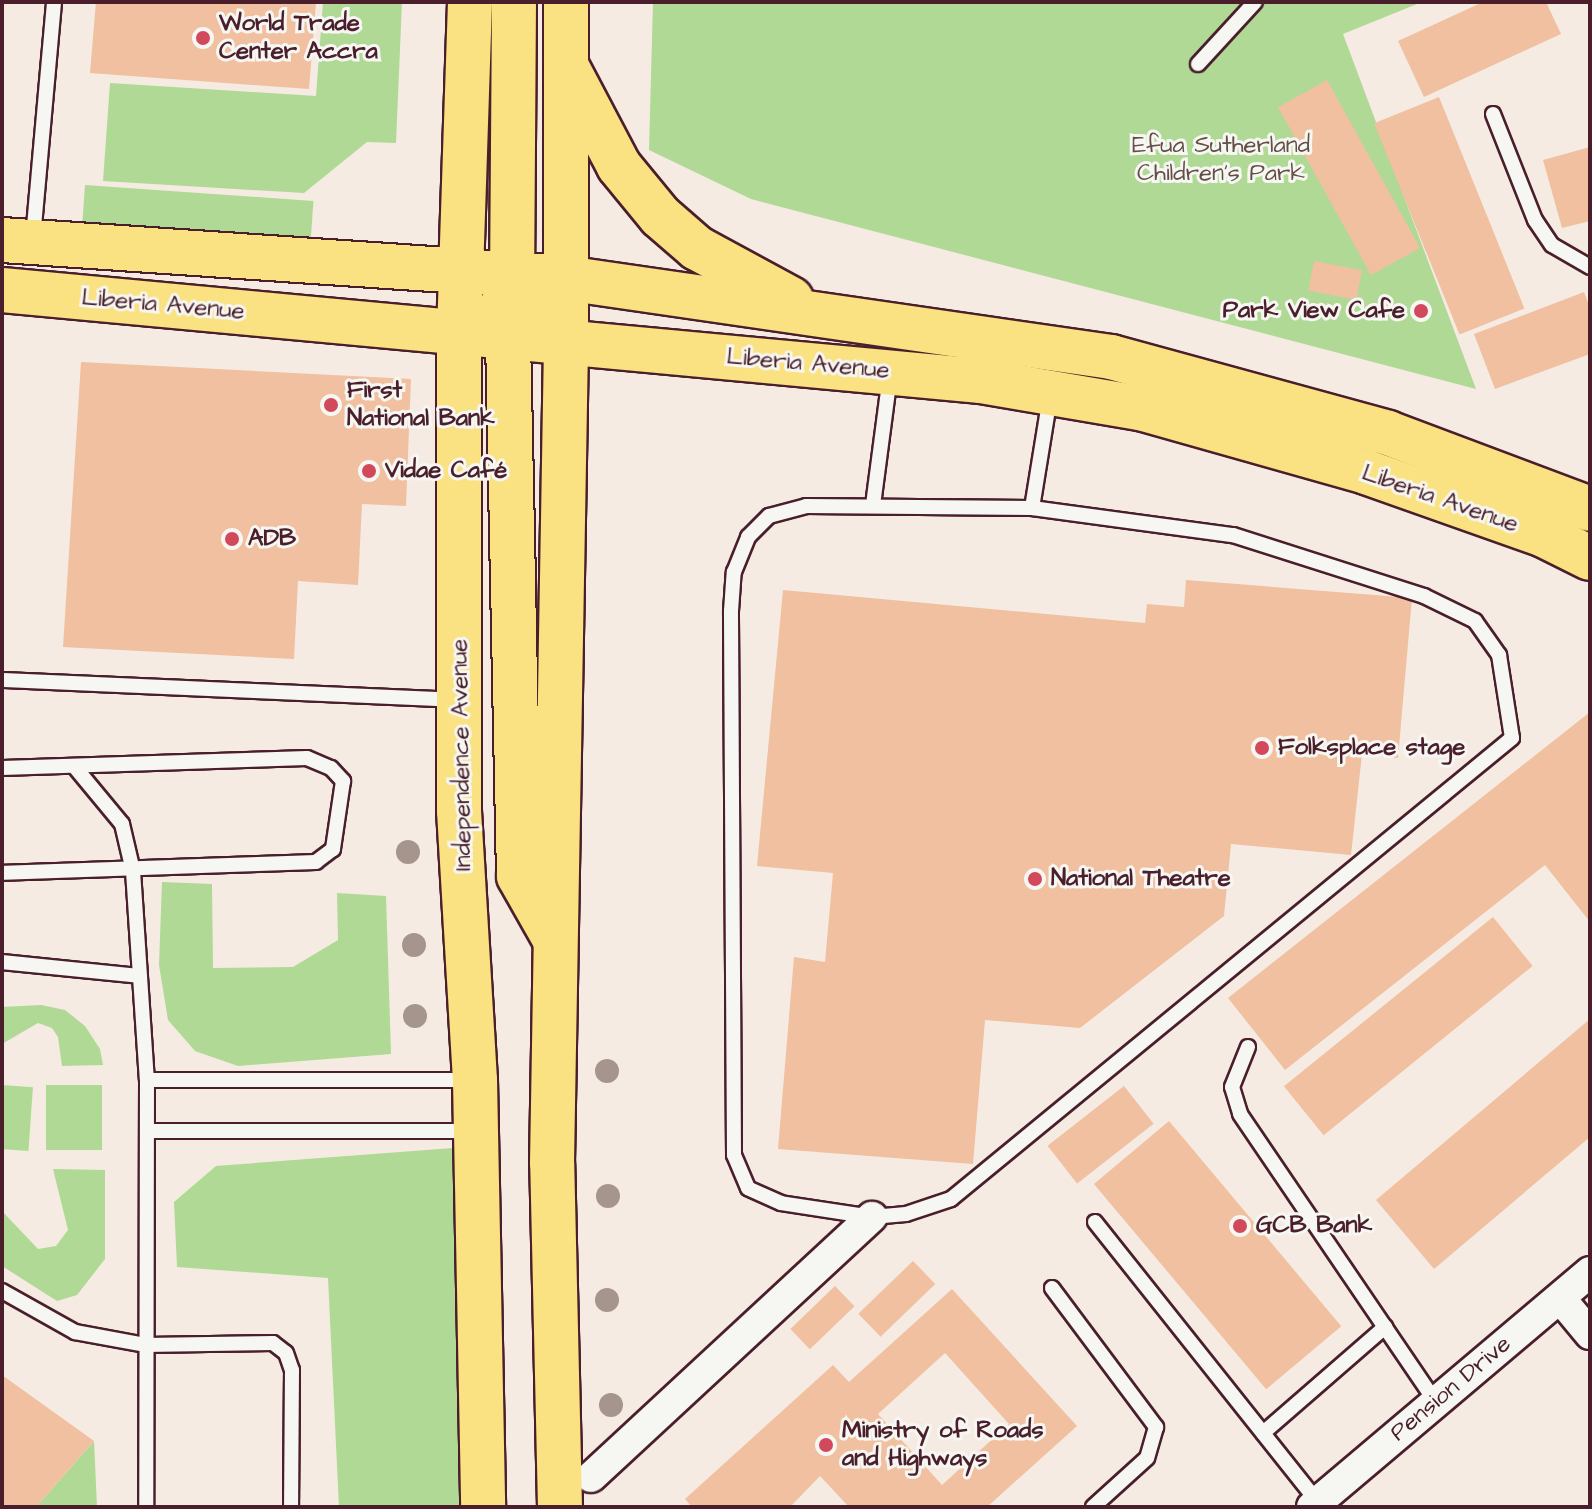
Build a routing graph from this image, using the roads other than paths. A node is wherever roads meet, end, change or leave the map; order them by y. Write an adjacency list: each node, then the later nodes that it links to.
1 (54, 2): 9 (lane)
2 (470, 2): 12 (main road, Independence Avenue)
3 (514, 2): 13 (main road)
4 (566, 2): 6 (main road)
5 (1255, 2): 7 (lane)
6 (565, 63): 14 (main road); 17 (main road)
7 (1198, 64)
8 (1493, 114): 11 (lane)
9 (17, 242): 10 (main road, Liberia Avenue)
10 (417, 266): 12 (main road, Liberia Avenue); 18 (main road)
11 (1590, 267)
12 (462, 269): 13 (main road, Liberia Avenue); 19 (main road, Independence Avenue); 20 (main road)
13 (512, 274): 14 (main road, Liberia Avenue); 21 (main road)
14 (565, 278): 15 (main road, Liberia Avenue); 21 (main road)
15 (629, 287): 17 (main road, Liberia Avenue); 22 (main road)
16 (2, 290): 18 (main road, Liberia Avenue)
17 (821, 316): 27 (main road, Liberia Avenue)
18 (403, 327): 19 (main road, Liberia Avenue)
19 (459, 331): 20 (main road, Liberia Avenue); 30 (main road, Independence Avenue)
20 (508, 338): 21 (main road, Liberia Avenue); 35 (main road)
21 (566, 341): 22 (main road, Liberia Avenue); 35 (main road)
22 (618, 347): 23 (main road, Liberia Avenue)
23 (890, 371): 24 (main road, Liberia Avenue); 25 (lane)
24 (1050, 393): 26 (lane); 28 (main road, Liberia Avenue)
25 (873, 505): 26 (lane); 43 (lane)
26 (1032, 508): 43 (lane)
27 (1590, 509)
28 (1590, 558)
29 (2, 680): 30 (lane)
30 (461, 700): 40 (main road, Independence Avenue)
31 (74, 766): 32 (lane); 33 (lane); 33 (lane)
32 (2, 768)
33 (133, 871): 34 (lane); 37 (lane)
34 (2, 873)
35 (554, 938): 59 (main road)
36 (2, 962): 37 (lane)
37 (139, 976): 39 (lane)
38 (1248, 1047): 49 (lane)
39 (147, 1080): 40 (lane); 41 (lane)
40 (475, 1080): 42 (main road, Independence Avenue)
41 (147, 1131): 42 (lane); 51 (lane)
42 (477, 1131): 58 (main road, Independence Avenue)
43 (872, 1217): 54 (street)
44 (1095, 1222): 53 (lane)
45 (1590, 1272): 48 (street, Pension Drive)
46 (1052, 1288): 60 (lane)
47 (2, 1291): 51 (lane)
48 (1560, 1298): 50 (street); 52 (street, Pension Drive)
49 (1385, 1327): 52 (lane); 53 (lane)
50 (1590, 1334)
51 (145, 1345): 56 (lane); 57 (lane)
52 (1436, 1402): 55 (street, Pension Drive)
53 (1263, 1433): 55 (lane)
54 (591, 1477)
55 (1315, 1504)
56 (146, 1507)
57 (291, 1507)
58 (483, 1507)
59 (560, 1507)
60 (1093, 1507)

